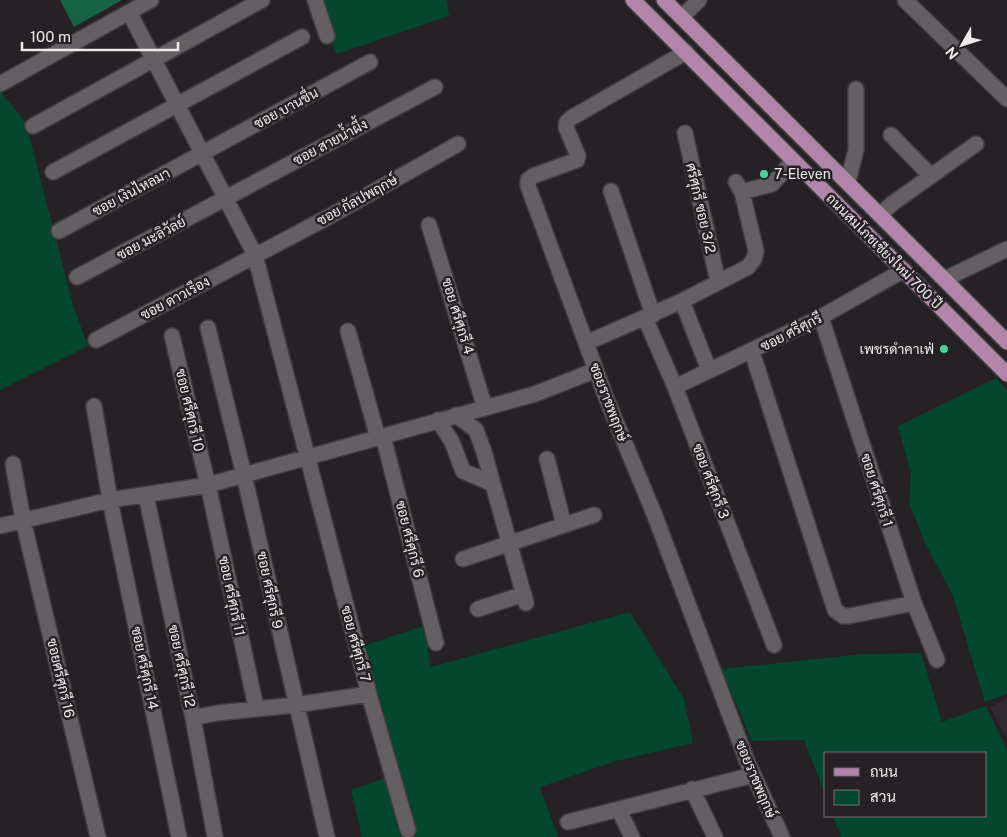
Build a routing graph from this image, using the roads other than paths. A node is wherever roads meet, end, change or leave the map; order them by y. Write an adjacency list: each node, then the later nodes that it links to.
1 (150, 0): 8 (street)
2 (262, 0): 13 (street)
3 (314, 0): 10 (street)
4 (633, 0): 12 (main road, ถนนสมโภชเชียงใหม่ 700 ปี)
5 (664, 0): 9 (main road, ถนนสมโภชเชียงใหม่ 700 ปี)
6 (699, 0): 9 (street)
7 (905, 0): 18 (street)
8 (128, 12): 13 (street, ซอย ศรีศุกรี 7); 15 (street)
9 (682, 17): 29 (main road, ถนนสมโภชเชียงใหม่ 700 ปี)
10 (327, 36)
11 (302, 37): 19 (street)
12 (686, 52): 26 (main road, ถนนสมโภชเชียงใหม่ 700 ปี); 49 (street, ซอยราชพฤกษ์)
13 (153, 60): 19 (street, ซอย ศรีศุกรี 7); 20 (street)
14 (370, 62): 25 (street, ซอย บานชื่น)
15 (0, 84)
16 (435, 87): 31 (street, ซอย สายน้ำผึ้ง)
17 (856, 89): 29 (street)
18 (1007, 100)
19 (177, 105): 25 (street, ซอย ศรีศุกรี 7); 27 (street)
20 (33, 126)
21 (685, 133): 40 (street, ศรีศุกรี ซอย 3/2)
22 (891, 135): 28 (street)
23 (458, 144): 36 (street, ซอย กัลปพฤกษ์)
24 (976, 144): 28 (street)
25 (202, 153): 31 (street, ซอย ศรีศุกรี 7); 34 (street, ซอย เงินไหลมา)
26 (793, 161): 37 (main road, ถนนสมโภชเชียงใหม่ 700 ปี); 40 (street)
27 (53, 172)
28 (932, 176): 32 (street)
29 (848, 181): 32 (main road, ถนนสมโภชเชียงใหม่ 700 ปี)
30 (611, 190): 42 (street, ซอย ศรีศุกรี 3)
31 (226, 198): 36 (street, ซอย ศรีศุกรี 7); 38 (street, ซอย มะลิวัลย์)
32 (881, 214): 39 (main road, ถนนสมโภชเชียงใหม่ 700 ปี)
33 (429, 224): 56 (street, ซอย ศรีศุกรี 4)
34 (59, 231)
35 (1007, 249): 39 (street)
36 (255, 255): 47 (street, ซอย ดาวเรือง); 60 (street, ซอย ศรีศุกรี 7)
37 (904, 270): 43 (street, ซอย ศรีศุกรี); 53 (main road, ถนนสมโภชเชียงใหม่ 700 ปี)
38 (77, 278)
39 (945, 279): 48 (main road, ถนนสมโภชเชียงใหม่ 700 ปี)
40 (718, 282): 41 (street)
41 (682, 302): 42 (street); 52 (street)
42 (649, 316): 49 (street); 54 (street, ซอย ศรีศุกรี 3)
43 (821, 318): 50 (street, ซอย ศรีศุกรี); 74 (street, ซอย ศรีศุกรี 1)
44 (208, 328): 63 (street, ซอย ศรีศุกรี 9)
45 (348, 331): 59 (street, ซอย ศรีศุกรี 6)
46 (172, 336): 65 (street, ซอย ศรีศุกรี 10)
47 (96, 340)
48 (1007, 342)
49 (586, 343): 51 (street, ซอยราชพฤกษ์)
50 (752, 352): 52 (street, ซอย ศรีศุกรี); 74 (street)
51 (596, 370): 56 (street); 83 (street, ซอยราชพฤกษ์)
52 (710, 370): 54 (street, ซอย ศรีศุกรี)
53 (1007, 374)
54 (675, 386): 77 (street, ซอย ศรีศุกรี 3)
55 (94, 406): 67 (street, ซอย ศรีศุกรี 14)
56 (485, 408): 57 (street)
57 (456, 415): 58 (street); 64 (street)
58 (438, 420): 59 (street); 64 (street)
59 (381, 437): 60 (street); 76 (street, ซอย ศรีศุกรี 6)
60 (308, 457): 63 (street); 79 (street, ซอย ศรีศุกรี 7)
61 (547, 459): 70 (street)
62 (13, 464): 69 (street, ซอยศรีศุกรี 16)
63 (244, 475): 65 (street); 80 (street, ซอย ศรีศุกรี 9)
64 (492, 484): 72 (street)
65 (208, 485): 66 (street); 81 (street, ซอย ศรีศุกรี 11)
66 (146, 495): 67 (street); 82 (street, ซอย ศรีศุกรี 12)
67 (110, 500): 69 (street); 89 (street, ซอย ศรีศุกรี 14)
68 (594, 515): 70 (street)
69 (23, 520): 71 (street); 88 (street, ซอยศรีศุกรี 16)
70 (564, 525): 72 (street)
71 (0, 526)
72 (509, 543): 73 (street); 75 (street)
73 (463, 559)
74 (914, 603): 78 (street, ซอย ศรีศุกรี 1)
75 (478, 609)
76 (436, 643)
77 (774, 645)
78 (937, 660)
79 (369, 694): 80 (street); 87 (street, ซอย ศรีศุกรี 7)
80 (295, 705): 81 (street); 91 (street, ซอย ศรีศุกรี 9)
81 (256, 707): 82 (street)
82 (193, 718): 90 (street, ซอย ศรีศุกรี 12)
83 (753, 775): 84 (street); 94 (street, ซอยราชพฤกษ์)
84 (692, 789): 85 (street); 93 (street)
85 (619, 810): 86 (street); 92 (street)
86 (568, 822)
87 (408, 830)
88 (98, 837)
89 (180, 837)
90 (215, 837)
91 (327, 837)
92 (632, 837)
93 (715, 837)
94 (782, 837)

